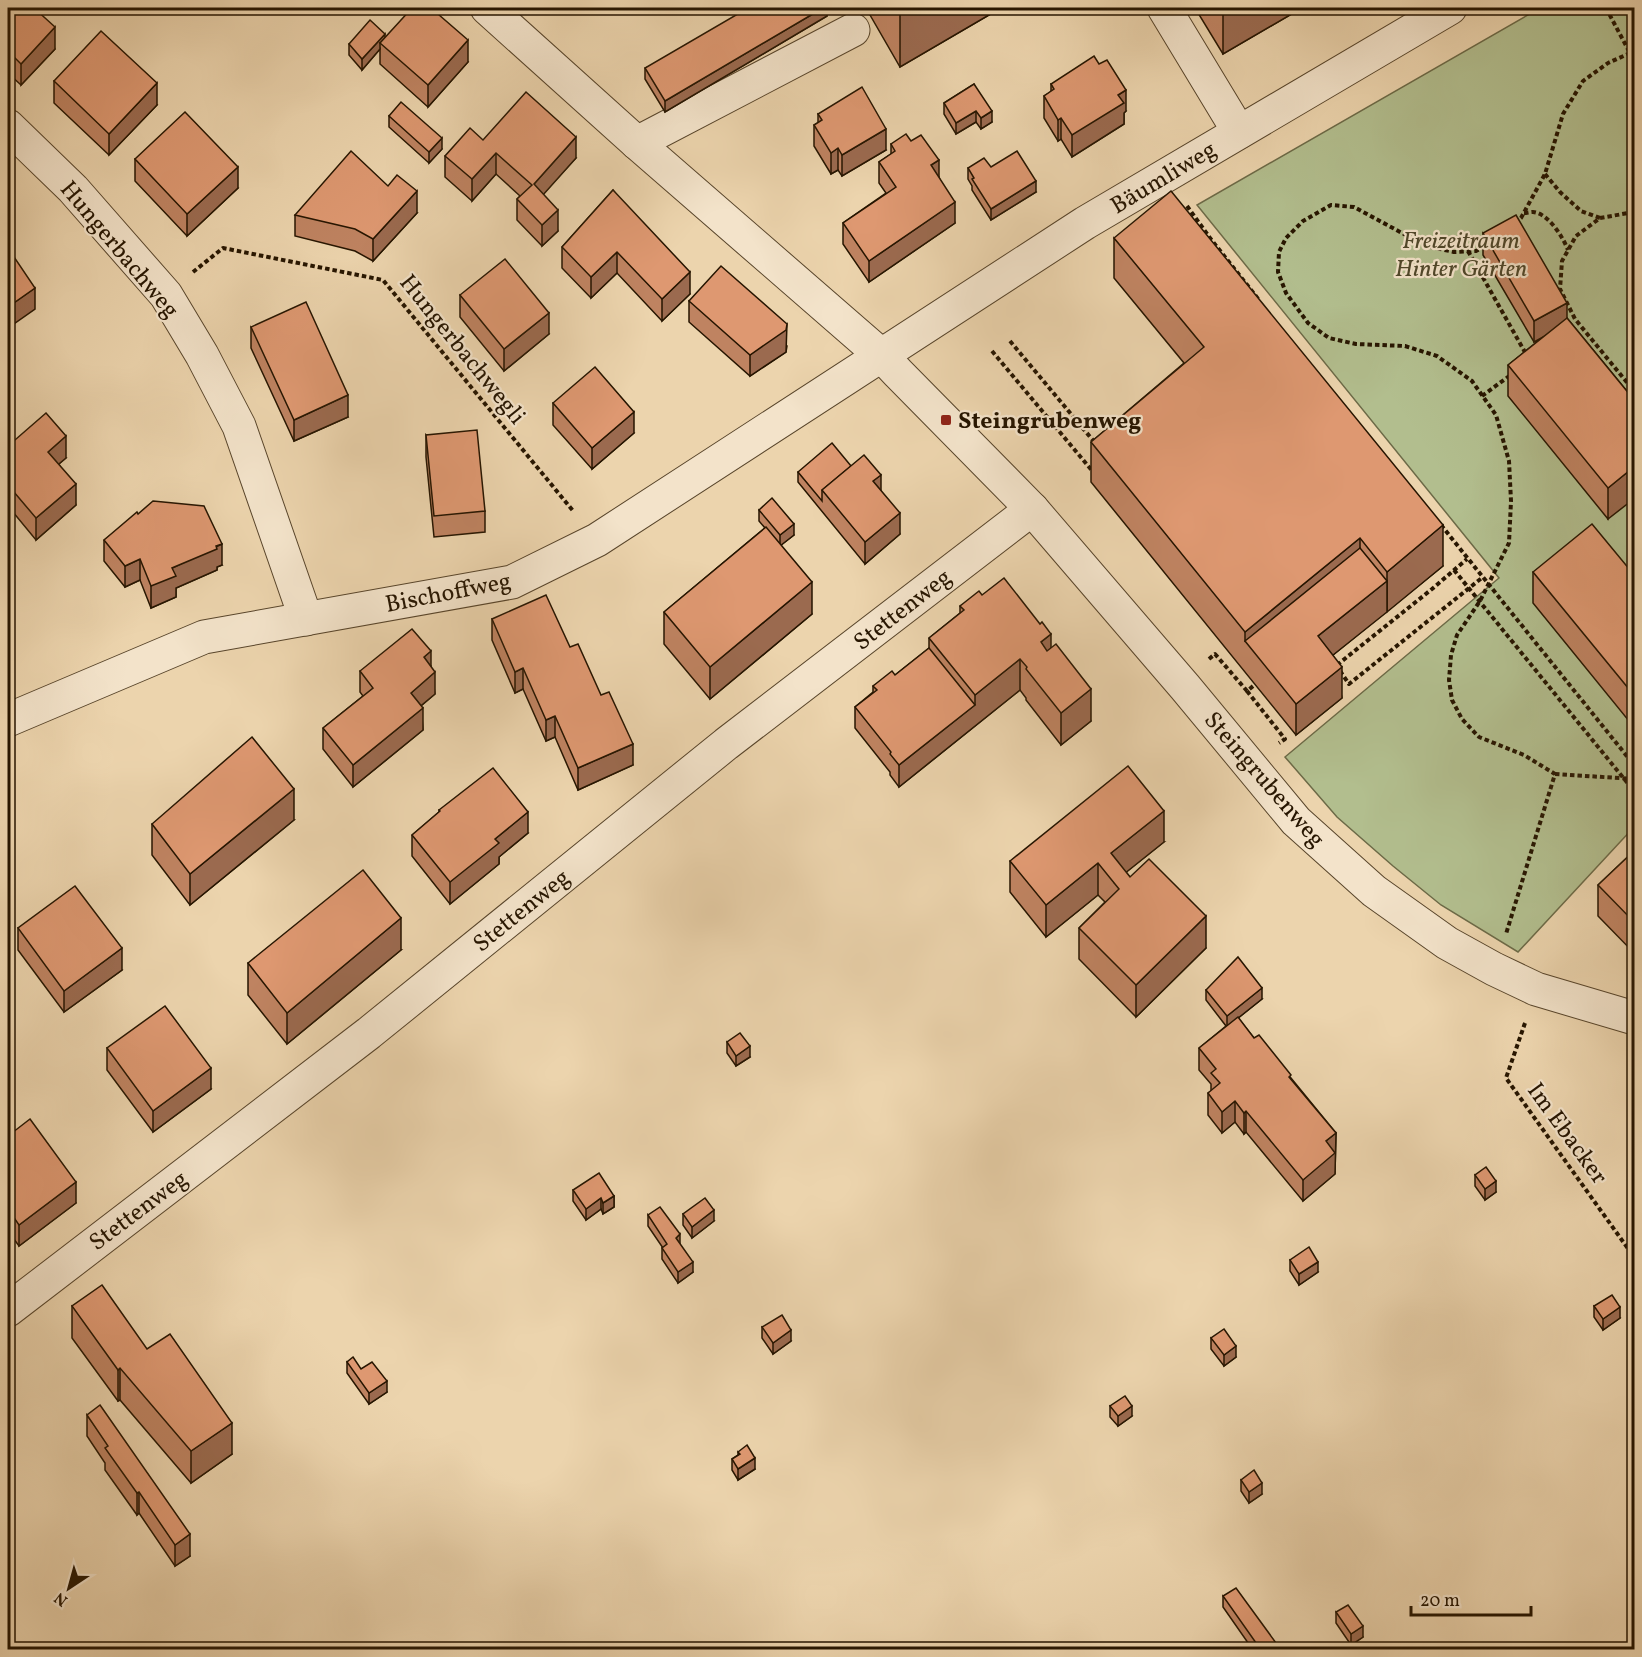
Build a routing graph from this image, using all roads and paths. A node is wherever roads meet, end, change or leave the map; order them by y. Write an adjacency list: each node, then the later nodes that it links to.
1 (487, 8): 9 (street, Steingrubenweg)
2 (1164, 8): 8 (street)
3 (1450, 8): 8 (street, Bäumliweg)
4 (1606, 8): 6 (path)
5 (853, 30): 9 (street)
6 (1632, 54): 10 (path)
7 (8, 126): 41 (street, Hungerbachweg)
8 (1239, 132): 11 (street, Bäumliweg)
9 (637, 142): 25 (street, Steingrubenweg)
10 (1545, 174): 13 (path); 14 (path)
11 (1165, 176): 20 (path); 25 (street, Bäumliweg)
12 (1635, 212): 14 (path)
13 (1524, 213): 15 (path); 18 (path)
14 (1600, 218): 18 (path)
15 (1513, 225)
16 (1491, 242): 19 (path)
17 (223, 248): 34 (path, Hungerbachwegli)
18 (1568, 250): 21 (path)
19 (1468, 251): 26 (path); 29 (path)
20 (1261, 302)
21 (1583, 328): 22 (path); 28 (path)
22 (1573, 333)
23 (1010, 341): 30 (path)
24 (992, 351): 31 (path)
25 (882, 357): 32 (street, Steingrubenweg); 34 (street, Bischoffweg)
26 (1530, 359)
27 (1512, 373): 29 (path)
28 (1635, 391)
29 (1482, 396): 38 (path)
30 (1098, 446)
31 (1097, 477)
32 (1032, 509): 45 (street, Steingrubenweg); 58 (street, Stettenweg)
33 (1438, 522): 35 (path)
34 (597, 540): 41 (street, Bischoffweg)
35 (1467, 559): 36 (path); 37 (path)
36 (1454, 570): 39 (path); 43 (path)
37 (1483, 578): 38 (path); 39 (path)
38 (1488, 585): 40 (path); 49 (path)
39 (1469, 588): 40 (path); 43 (path)
40 (1480, 602): 50 (path); 51 (path)
41 (306, 619): 47 (street, Bischoffweg)
42 (1330, 659): 43 (path)
43 (1336, 666)
44 (1263, 678): 46 (path)
45 (1181, 682): 46 (path); 54 (street, Steingrubenweg)
46 (1247, 692): 48 (path)
47 (8, 720)
48 (1285, 739)
49 (1635, 765)
50 (1555, 774): 51 (path); 54 (path)
51 (1624, 778): 52 (path); 53 (path)
52 (1635, 779)
53 (1635, 791)
54 (1494, 969): 55 (street, Steingrubenweg)
55 (1536, 989): 56 (street, Steingrubenweg); 57 (path, Im Ebacker)
56 (1635, 1018)
57 (1635, 1257)
58 (8, 1310)

